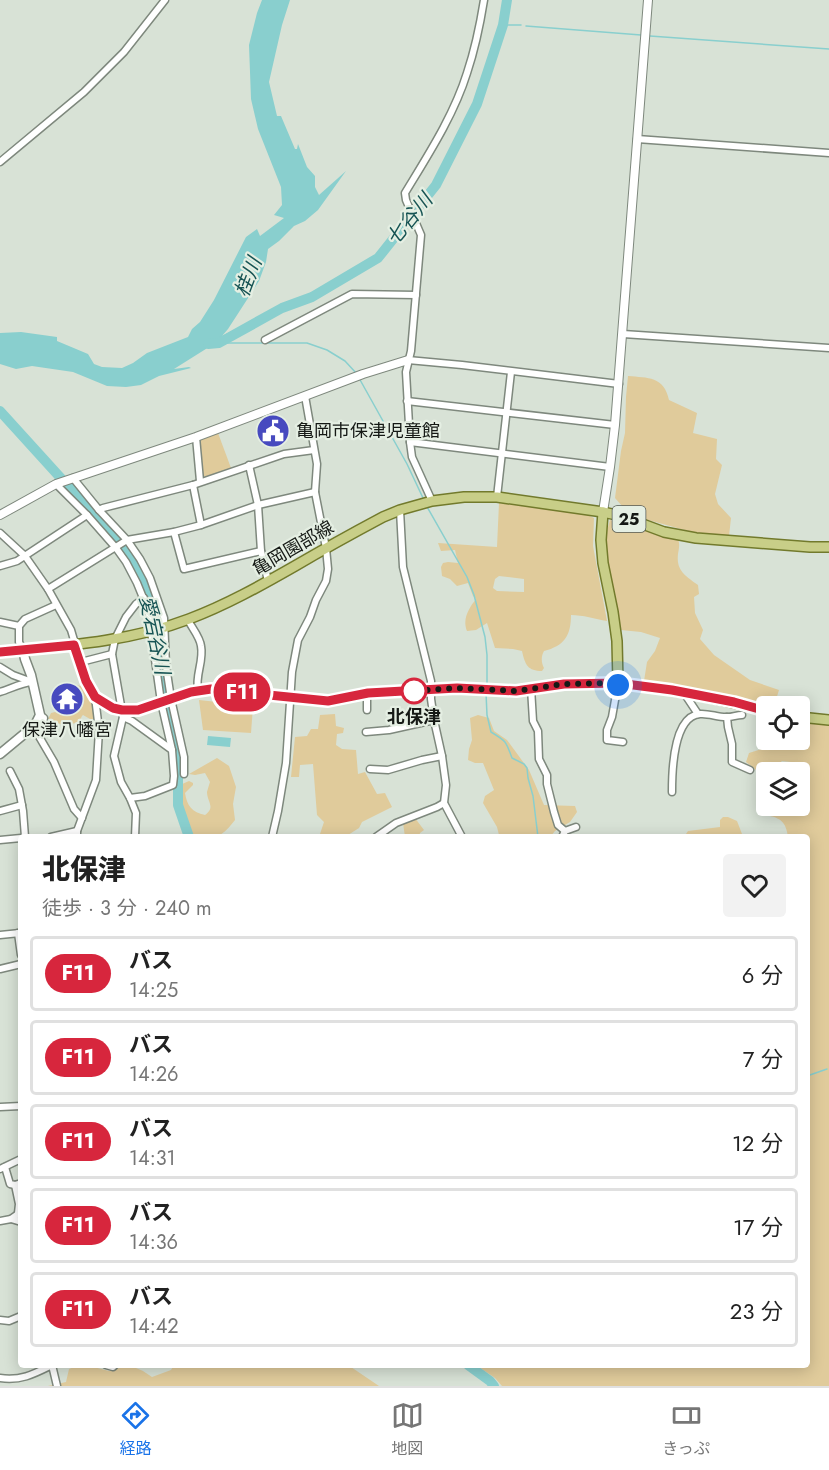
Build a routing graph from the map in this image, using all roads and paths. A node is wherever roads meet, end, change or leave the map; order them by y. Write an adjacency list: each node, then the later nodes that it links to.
1 (165, 0): 6 (street)
2 (484, 0): 7 (street)
3 (648, 0): 4 (street)
4 (638, 139): 5 (street); 8 (street)
5 (829, 153)
6 (0, 162)
7 (416, 295): 9 (street); 11 (street)
8 (623, 334): 10 (street); 13 (street)
9 (265, 340)
10 (829, 348)
11 (408, 360): 12 (street); 14 (street); 15 (street)
12 (511, 372): 13 (street); 16 (street)
13 (619, 384): 17 (street)
14 (305, 396): 18 (street); 20 (street)
15 (407, 401): 16 (street); 19 (street)
16 (507, 413): 17 (street); 21 (street)
17 (615, 425): 23 (street)
18 (196, 437): 24 (street); 25 (street)
19 (410, 442): 21 (street); 30 (street)
20 (314, 450): 22 (street); 28 (street)
21 (502, 454): 23 (street); 29 (street)
22 (249, 465): 25 (street); 31 (street)
23 (610, 467): 34 (street)
24 (71, 479): 26 (street); 32 (street)
25 (200, 481): 27 (street)
26 (58, 483): 35 (street); 36 (street)
27 (192, 485): 32 (street); 37 (street)
28 (315, 492): 31 (street); 43 (street)
29 (497, 497): 30 (main road, 亀岡園部線 / 25); 34 (main road, 亀岡園部線 / 25)
30 (427, 502): 33 (main road, 亀岡園部線 / 25)
31 (258, 506): 37 (street); 44 (street)
32 (99, 510): 40 (street)
33 (400, 510): 43 (main road, 亀岡園部線 / 25); 66 (street)
34 (603, 512): 42 (main road, 亀岡園部線 / 25); 63 (main road, 25)
35 (0, 515)
36 (87, 515): 41 (street); 45 (street)
37 (201, 525): 38 (street)
38 (174, 532): 40 (street); 44 (street)
39 (0, 533): 45 (street)
40 (126, 541): 41 (street); 54 (street)
41 (117, 547): 48 (street); 49 (street)
42 (829, 547)
43 (326, 548): 47 (main road, 亀岡園部線 / 25); 71 (street)
44 (261, 551): 47 (street)
45 (25, 556): 46 (street); 48 (street)
46 (0, 566)
47 (268, 581): 51 (main road, 亀岡園部線 / 25)
48 (48, 589): 50 (street)
49 (144, 598): 54 (street); 55 (street)
50 (56, 605): 53 (street); 56 (street)
51 (188, 620): 54 (main road, 亀岡園部線 / 25); 65 (street)
52 (0, 622): 53 (street)
53 (19, 626): 57 (street)
54 (158, 629): 55 (main road, 亀岡園部線 / 25); 72 (street); 72 (street)
55 (115, 639): 56 (main road, 亀岡園部線 / 25); 59 (street)
56 (74, 645): 57 (main road, 亀岡園部線 / 25); 60 (street)
57 (23, 650): 58 (main road, 亀岡園部線 / 25); 62 (main road)
58 (0, 652)
59 (112, 654): 60 (street); 75 (street)
60 (81, 663): 70 (street)
61 (0, 667): 62 (street)
62 (32, 682): 67 (street); 76 (main road)
63 (618, 683): 64 (street); 68 (main road); 84 (street)
64 (531, 688): 66 (street); 105 (street)
65 (198, 690): 71 (street); 72 (street)
66 (431, 690): 69 (street); 81 (street)
67 (0, 692)
68 (684, 692): 73 (main road); 77 (street)
69 (367, 694): 71 (street); 74 (street)
70 (95, 697): 75 (street); 97 (street)
71 (291, 698): 102 (street)
72 (166, 700): 75 (street); 85 (street); 91 (street)
73 (756, 709)
74 (367, 710)
75 (122, 713): 85 (street); 93 (street)
76 (40, 714): 86 (main road); 97 (street)
77 (698, 714): 79 (street); 92 (street)
78 (742, 715): 79 (street)
79 (727, 717): 89 (street)
80 (810, 718): 82 (main road)
81 (434, 720): 83 (street); 87 (street)
82 (829, 720)
83 (366, 732)
84 (623, 742)
85 (172, 750): 93 (street)
86 (0, 754)
87 (442, 756): 88 (street); 94 (street)
88 (370, 769)
89 (750, 770)
90 (10, 771): 95 (street)
91 (184, 774)
92 (672, 792)
93 (130, 798): 101 (street)
94 (444, 803): 103 (street); 104 (street)
95 (22, 805): 96 (street); 99 (street)
96 (0, 811)
97 (82, 818): 100 (street)
98 (576, 827): 105 (street)
99 (23, 834)
100 (77, 834)
101 (135, 834)
102 (273, 834)
103 (380, 834)
104 (460, 834)
105 (563, 834)
106 (18, 838): 107 (street)
107 (0, 840)
108 (18, 933): 109 (street)
109 (0, 935)
110 (18, 965): 111 (street)
111 (0, 969)
112 (18, 1106): 113 (street)
113 (0, 1107)
114 (18, 1160): 115 (street)
115 (3, 1168): 116 (street)
116 (18, 1184)
117 (18, 1213): 118 (street)
118 (11, 1219): 119 (street); 120 (street)
119 (0, 1221)
120 (18, 1221)
121 (18, 1317): 122 (street)
122 (0, 1320)
123 (46, 1368): 125 (street)
124 (53, 1368): 126 (street)
125 (0, 1378)
126 (57, 1386)

